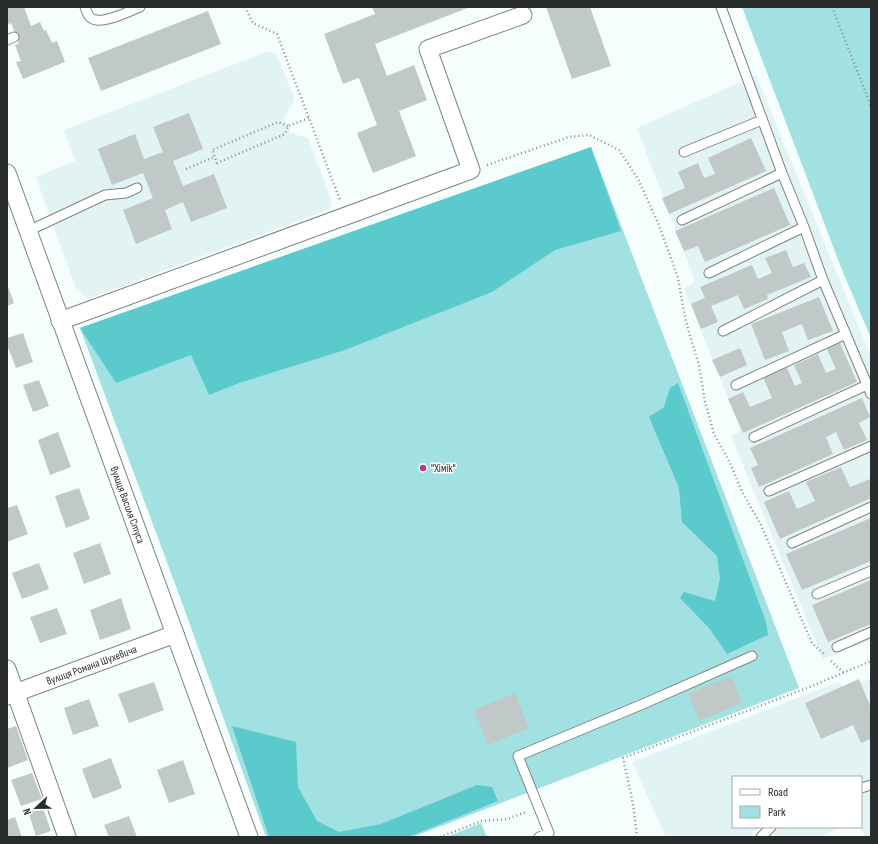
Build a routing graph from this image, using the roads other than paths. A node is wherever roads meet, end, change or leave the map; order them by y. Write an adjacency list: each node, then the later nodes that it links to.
1 (85, 7): 2 (lane)
2 (140, 7)
3 (721, 7): 5 (lane)
4 (523, 15): 15 (street)
5 (762, 120): 6 (lane); 8 (lane)
6 (684, 152)
7 (7, 173): 12 (street, вулиця Василя Стуса)
8 (782, 173): 10 (lane); 11 (lane)
9 (137, 188): 12 (lane)
10 (682, 220)
11 (804, 227): 13 (lane); 14 (lane)
12 (28, 231): 15 (street, вулиця Василя Стуса)
13 (709, 273)
14 (823, 280): 16 (lane); 17 (lane)
15 (60, 321): 29 (street, вулиця Василя Стуса)
16 (723, 332)
17 (846, 334): 18 (lane); 19 (lane)
18 (736, 385)
19 (867, 385): 20 (lane); 21 (lane)
20 (871, 394)
21 (754, 437)
22 (871, 446): 23 (lane)
23 (769, 491)
24 (871, 507): 25 (lane)
25 (792, 543)
26 (871, 570): 27 (lane)
27 (817, 594)
28 (871, 632): 30 (lane)
29 (175, 634): 33 (street, вулиця Романа Шухевича); 36 (street, вулиця Василя Стуса)
30 (837, 647)
31 (752, 656): 37 (lane)
32 (7, 669): 33 (street)
33 (11, 694): 35 (street)
34 (770, 828): 38 (lane)
35 (67, 837)
36 (249, 837)
37 (539, 837)
38 (761, 837)

